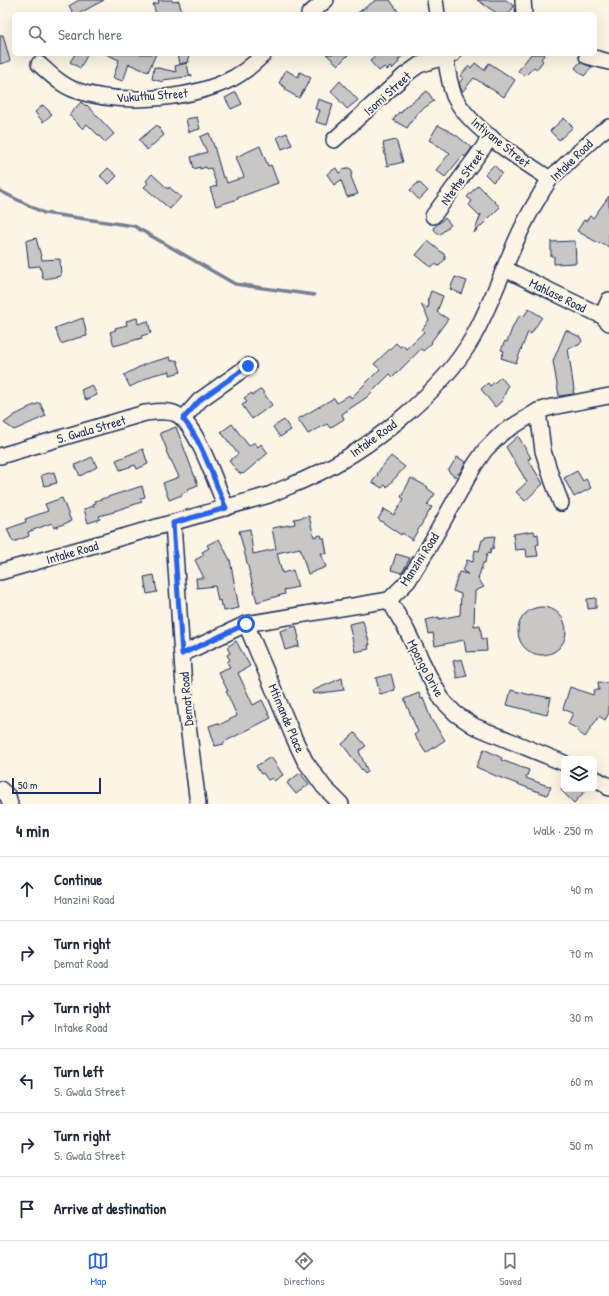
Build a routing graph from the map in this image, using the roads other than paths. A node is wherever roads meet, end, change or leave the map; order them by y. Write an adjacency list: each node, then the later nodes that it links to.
1 (326, 0): 4 (street)
2 (435, 0): 5 (street)
3 (524, 0): 6 (street)
4 (311, 12)
5 (437, 12)
6 (524, 12)
7 (262, 56): 12 (street, Vukuthu Street)
8 (442, 56): 15 (street, Isomi Street)
9 (447, 56): 14 (street, Intiyane Street)
10 (587, 56): 11 (street)
11 (609, 62)
12 (39, 64)
13 (609, 127): 16 (street, Intake Road)
14 (491, 137): 16 (street, Intiyane Street); 17 (street, Ntethe Street)
15 (334, 140)
16 (550, 179): 18 (street, Intake Road)
17 (433, 216)
18 (505, 269): 20 (street, Mahlase Road); 27 (street, Intake Road)
19 (609, 300): 20 (street)
20 (605, 319)
21 (248, 366): 24 (street)
22 (609, 396): 23 (street, Manzini Road)
23 (538, 412): 26 (street); 30 (street, Manzini Road)
24 (183, 419): 25 (street, S. Gwala Street); 27 (street)
25 (0, 456)
26 (561, 503)
27 (226, 508): 28 (street, Intake Road)
28 (173, 523): 29 (street, Intake Road); 32 (street, Demat Road)
29 (0, 572)
30 (389, 600): 31 (street); 33 (street, Mpongo Drive)
31 (246, 624): 32 (street); 37 (street, Mtimande Place)
32 (182, 654): 36 (street, Demat Road)
33 (561, 762)
34 (0, 789): 35 (street)
35 (10, 804)
36 (198, 804)
37 (341, 804)

